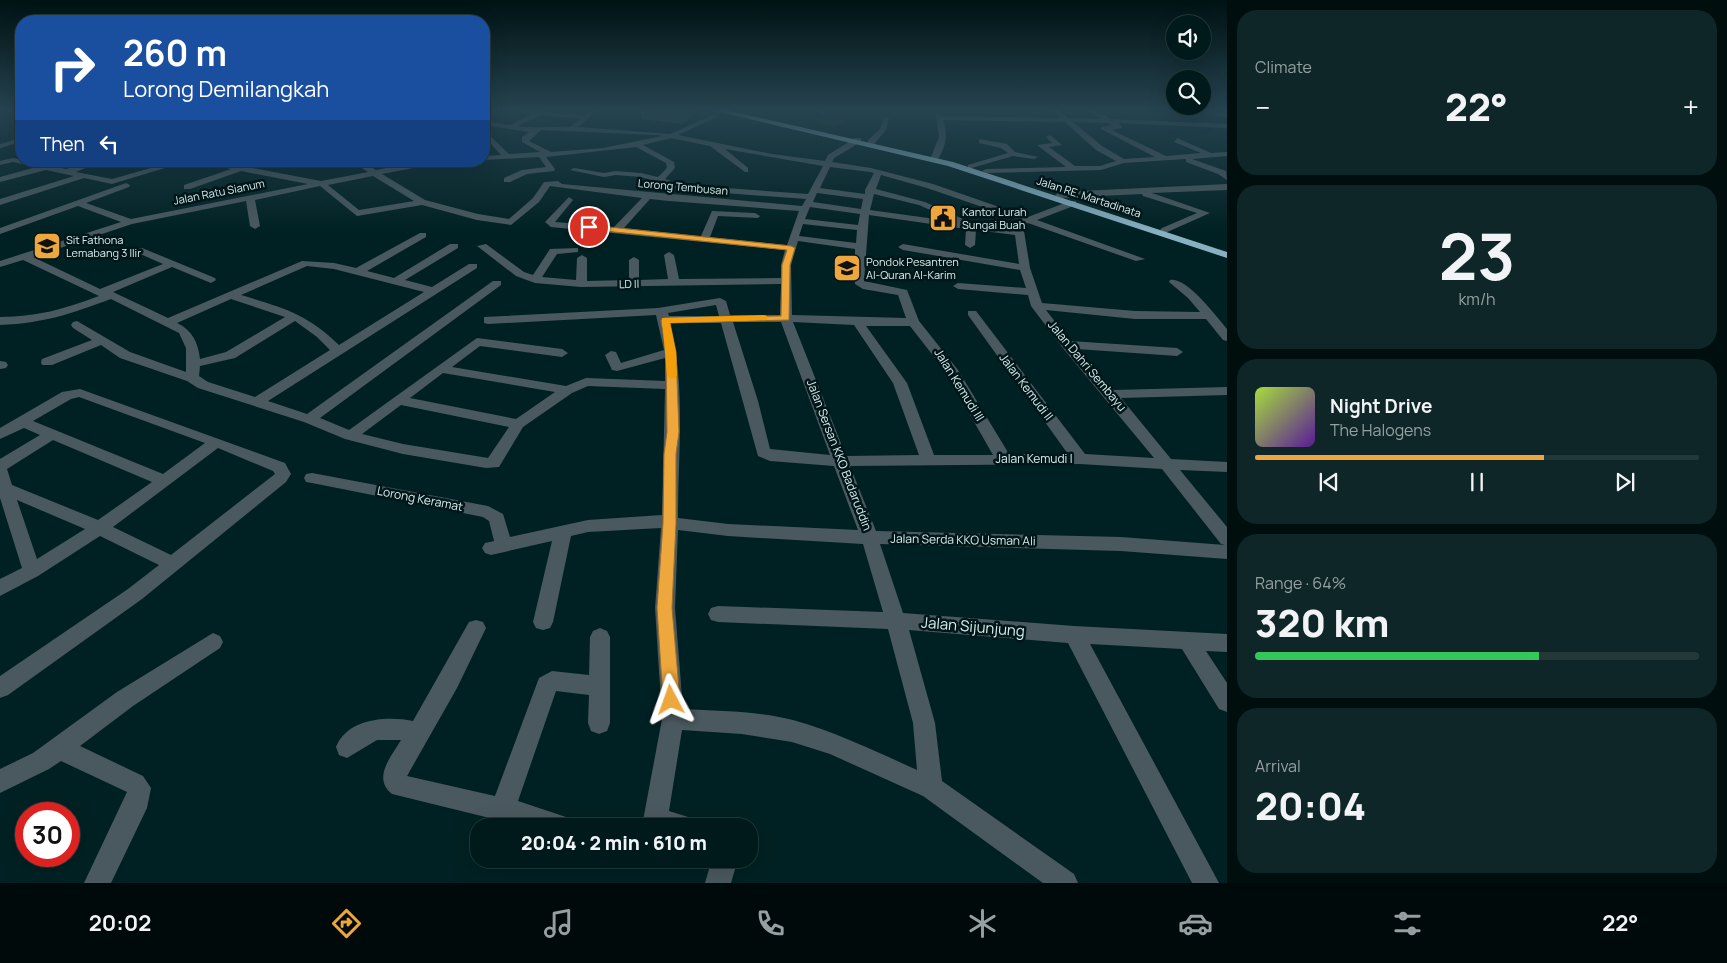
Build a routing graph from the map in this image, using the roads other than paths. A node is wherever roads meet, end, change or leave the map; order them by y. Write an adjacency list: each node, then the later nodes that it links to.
1 (501, 150): 21 (street)
2 (538, 150): 17 (street)
3 (589, 150): 16 (street)
4 (648, 150): 55 (street)
5 (721, 150): 42 (street)
6 (748, 150): 31 (street)
7 (840, 150): 31 (street, Jalan Sersan KKO Badaruddin)
8 (894, 150): 69 (highway, Jalan RE. Martadinata)
9 (906, 150): 22 (highway)
10 (939, 150): 22 (street)
11 (1009, 150): 18 (street)
12 (1048, 150): 40 (street)
13 (1103, 150): 28 (street)
14 (1147, 150): 26 (street)
15 (1201, 150): 20 (street)
16 (583, 151): 17 (street); 41 (street)
17 (544, 154): 21 (street); 45 (street)
18 (1014, 154): 23 (street); 38 (street)
19 (1227, 154): 20 (street)
20 (1212, 155): 25 (street)
21 (508, 157): 24 (street)
22 (935, 157): 38 (highway)
23 (1034, 157)
24 (490, 158)
25 (1182, 158): 26 (street); 52 (street)
26 (1165, 159): 28 (street)
27 (15, 160): 30 (street)
28 (1123, 161): 40 (street)
29 (521, 162): 45 (street)
30 (0, 163)
31 (828, 163): 46 (street); 65 (street, Jalan Sersan KKO Badaruddin)
32 (47, 167): 44 (street); 53 (street)
33 (81, 167): 44 (street)
34 (163, 167): 47 (street)
35 (235, 167): 39 (street)
36 (364, 167): 48 (street)
37 (412, 167): 48 (street, Jalan Ratu Sianum)
38 (971, 167): 43 (highway)
39 (240, 168): 56 (street); 58 (street)
40 (1073, 168): 43 (street); 50 (street)
41 (574, 170): 55 (street); 57 (street)
42 (746, 170)
43 (986, 171): 62 (highway)
44 (67, 172): 49 (street)
45 (526, 172): 54 (street)
46 (879, 172): 61 (street); 73 (street)
47 (139, 174): 49 (street); 67 (street)
48 (373, 174): 56 (street, Jalan Ratu Sianum); 68 (street)
49 (82, 176): 66 (street)
50 (1086, 177)
51 (1207, 178): 59 (street)
52 (1227, 178)
53 (0, 180)
54 (507, 180)
55 (660, 180): 65 (street)
56 (322, 184): 64 (street, Jalan Ratu Sianum); 68 (street)
57 (559, 185): 63 (street, Lorong Tembusan); 68 (street); 78 (street)
58 (186, 187)
59 (1227, 187): 60 (street)
60 (1134, 191): 62 (street); 79 (street)
61 (868, 194): 65 (street); 70 (street); 76 (street)
62 (1060, 195): 69 (highway)
63 (648, 196): 65 (street, Lorong Tembusan); 78 (street)
64 (250, 198): 74 (street, Jalan Ratu Sianum); 75 (street)
65 (809, 200): 70 (street); 72 (street, Jalan Sersan KKO Badaruddin)
66 (0, 202)
67 (76, 202): 74 (street); 80 (street)
68 (422, 202)
69 (1076, 202): 73 (street); 79 (highway); 93 (highway, Jalan RE. Martadinata)
70 (863, 211): 76 (street); 77 (street)
71 (755, 216): 83 (street)
72 (799, 220): 77 (street); 84 (street, Jalan Sersan KKO Badaruddin)
73 (1026, 220): 81 (street); 95 (street)
74 (130, 222): 94 (street, Jalan Ratu Sianum)
75 (255, 226)
76 (971, 226): 81 (street); 85 (street)
77 (862, 228): 88 (street)
78 (617, 230): 83 (street)
79 (1165, 230): 90 (highway)
80 (0, 231)
81 (1018, 233): 100 (street, Jalan Dahri Sembayu)
82 (423, 235): 101 (street)
83 (704, 240): 84 (street)
84 (793, 243): 88 (street); 105 (street, Jalan Sersan KKO Badaruddin)
85 (970, 245)
86 (454, 246): 104 (street)
87 (482, 246): 103 (street, LD II)
88 (860, 247): 126 (street)
89 (903, 248): 100 (street)
90 (1227, 250)
91 (142, 251): 98 (street)
92 (669, 254): 108 (street)
93 (1227, 255)
94 (23, 256): 97 (street, Jalan Ratu Sianum); 114 (street)
95 (1140, 259)
96 (634, 260): 110 (street)
97 (0, 264)
98 (171, 264): 102 (street); 114 (street)
99 (473, 266): 112 (street)
100 (1025, 268): 113 (street, Jalan Dahri Sembayu)
101 (359, 271): 104 (street); 115 (street)
102 (211, 280)
103 (535, 280): 109 (street, LD II); 109 (street)
104 (396, 281): 112 (street)
105 (786, 281): 108 (street, LD II); 122 (street, Jalan Sersan KKO Badaruddin)
106 (1174, 282): 120 (street)
107 (497, 283): 146 (street)
108 (674, 283): 110 (street, LD II)
109 (581, 284): 110 (street, LD II)
110 (634, 284)
111 (958, 286): 113 (street)
112 (435, 291): 132 (street)
113 (1031, 292): 116 (street, Jalan Dahri Sembayu)
114 (106, 294): 124 (street); 127 (street)
115 (229, 295): 118 (street); 127 (street)
116 (1037, 306): 120 (street); 131 (street, Jalan Dahri Sembayu)
117 (972, 313): 154 (street, Jalan Kemudi II)
118 (295, 316): 132 (street); 139 (street)
119 (662, 316): 121 (street); 123 (street); 133 (street)
120 (1209, 316): 129 (street)
121 (726, 318): 122 (street); 155 (street, Jalan Kemudi I)
122 (786, 318): 125 (street); 155 (street, Jalan Sersan KKO Badaruddin)
123 (488, 320)
124 (0, 321)
125 (858, 322): 126 (street); 156 (street)
126 (913, 322): 153 (street, Jalan Kemudi III)
127 (167, 323): 139 (street)
128 (77, 325): 130 (street)
129 (1227, 338)
130 (101, 341): 137 (street); 139 (street)
131 (1066, 344): 134 (street); 143 (street, Jalan Dahri Sembayu)
132 (340, 352): 145 (street)
133 (671, 352): 136 (street); 140 (street)
134 (1177, 352)
135 (562, 353): 138 (street)
136 (611, 354)
137 (47, 362)
138 (440, 369): 141 (street); 144 (street)
139 (193, 371): 145 (street)
140 (672, 385): 141 (street); 164 (street)
141 (567, 390): 148 (street)
142 (1227, 391): 143 (street)
143 (1111, 394): 157 (street, Jalan Dahri Sembayu)
144 (397, 400): 148 (street); 151 (street)
145 (257, 402): 146 (street)
146 (309, 419): 151 (street)
147 (22, 423): 149 (street); 150 (street); 152 (street)
148 (518, 424): 151 (street)
149 (0, 434)
150 (53, 434): 158 (street); 162 (street)
151 (350, 436)
152 (216, 442): 162 (street); 170 (street)
153 (1003, 458): 154 (street, Jalan Kemudi I); 156 (street, Jalan Kemudi I)
154 (1080, 459): 157 (street, Jalan Kemudi I)
155 (842, 460): 156 (street, Jalan Kemudi I); 167 (street, Jalan Sersan KKO Badaruddin)
156 (928, 460)
157 (1167, 463): 159 (street, Jalan Kemudi I); 168 (street, Jalan Dahri Sembayu)
158 (0, 466)
159 (1227, 467)
160 (0, 471): 163 (street)
161 (312, 478): 166 (street, Lorong Keramat)
162 (165, 481): 165 (street)
163 (5, 488): 165 (street); 171 (street)
164 (670, 523): 166 (street, Lorong Keramat); 167 (street, Jalan Serda KKO Usman Ali); 185 (street)
165 (99, 528): 170 (street); 171 (street)
166 (563, 532): 175 (street)
167 (870, 539): 169 (street, Jalan Serda KKO Usman Ali); 174 (street, Jalan Sersan KKO Badaruddin)
168 (1227, 539)
169 (1227, 552)
170 (172, 563): 183 (street)
171 (32, 572): 172 (street)
172 (0, 588)
173 (718, 614): 174 (street, Jalan Sijunjung)
174 (896, 621): 177 (street, Jalan Sijunjung); 191 (street, Jalan Sersan KKO Badaruddin)
175 (543, 622)
176 (476, 628): 187 (street)
177 (1074, 635): 179 (street, Jalan Sijunjung); 199 (street)
178 (600, 637): 182 (street)
179 (1188, 641): 181 (street, Jalan Sijunjung); 184 (street)
180 (213, 642): 189 (street)
181 (1227, 643)
182 (599, 686): 186 (street); 192 (street)
183 (0, 688)
184 (1227, 702)
185 (673, 719): 191 (street); 194 (street)
186 (599, 723)
187 (418, 734): 188 (street); 192 (street)
188 (348, 747)
189 (59, 748): 190 (street); 197 (street)
190 (0, 781)
191 (931, 788): 196 (street)
192 (503, 810): 193 (street)
193 (535, 818)
194 (664, 818)
195 (722, 868): 198 (street)
196 (1052, 878)
197 (97, 883)
198 (718, 883)
199 (1206, 883)

